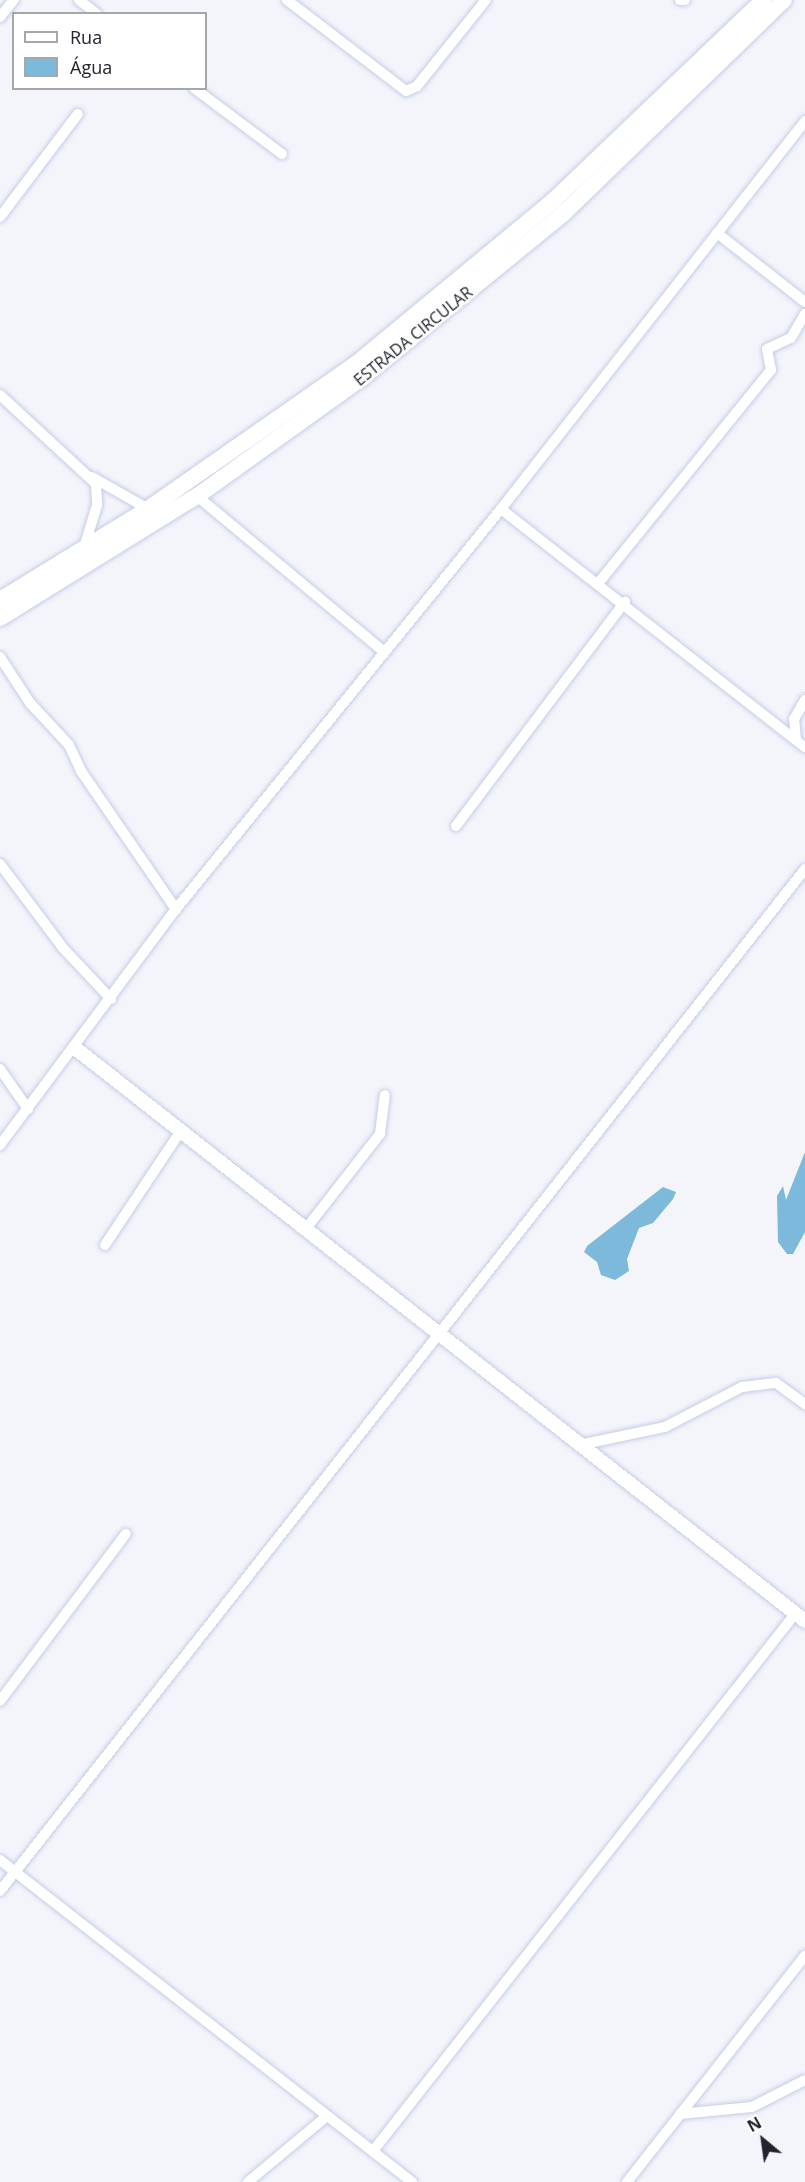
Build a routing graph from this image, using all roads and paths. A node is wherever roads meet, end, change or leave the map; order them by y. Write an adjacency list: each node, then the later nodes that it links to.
1 (14, 0): 8 (street)
2 (79, 0): 7 (street)
3 (287, 0): 4 (street)
4 (486, 0)
5 (763, 0): 20 (main road, ESTRADA CIRCULAR)
6 (784, 0): 19 (main road, ESTRADA CIRCULAR)
7 (94, 12)
8 (0, 17)
9 (197, 90): 12 (street)
10 (78, 114): 13 (street)
11 (805, 121): 14 (street)
12 (282, 154)
13 (0, 217)
14 (717, 233): 15 (street); 21 (street)
15 (805, 302)
16 (805, 314): 23 (street)
17 (0, 395): 18 (street)
18 (89, 475): 20 (street); 22 (street)
19 (197, 495): 26 (main road, ESTRADA CIRCULAR); 27 (street)
20 (148, 509): 22 (main road, ESTRADA CIRCULAR)
21 (501, 509): 23 (street); 27 (street)
22 (83, 551): 24 (main road, ESTRADA CIRCULAR)
23 (600, 581): 25 (street)
24 (0, 600)
25 (625, 602): 30 (street); 32 (street)
26 (0, 618)
27 (384, 652): 35 (street)
28 (0, 657): 35 (street)
29 (805, 700): 30 (street)
30 (796, 740): 31 (street)
31 (805, 747)
32 (456, 826)
33 (0, 864): 36 (street)
34 (805, 869): 45 (street)
35 (176, 909): 36 (street)
36 (111, 999): 37 (street)
37 (75, 1048): 40 (street); 41 (street)
38 (0, 1069): 40 (street)
39 (385, 1095): 43 (street)
40 (28, 1109): 42 (street)
41 (182, 1129): 43 (street); 44 (street)
42 (0, 1145)
43 (308, 1226): 45 (street)
44 (105, 1245)
45 (441, 1330): 47 (street); 52 (street)
46 (805, 1404): 47 (street)
47 (584, 1444): 49 (street)
48 (126, 1534): 50 (street)
49 (800, 1617): 58 (street)
50 (0, 1701)
51 (0, 1860): 52 (street)
52 (15, 1872): 53 (street); 57 (street)
53 (0, 1891)
54 (805, 1956): 56 (street)
55 (805, 2080): 56 (street)
56 (680, 2114): 61 (street)
57 (327, 2116): 58 (street); 59 (street)
58 (373, 2151): 60 (street)
59 (248, 2182)
60 (412, 2182)
61 (627, 2182)

